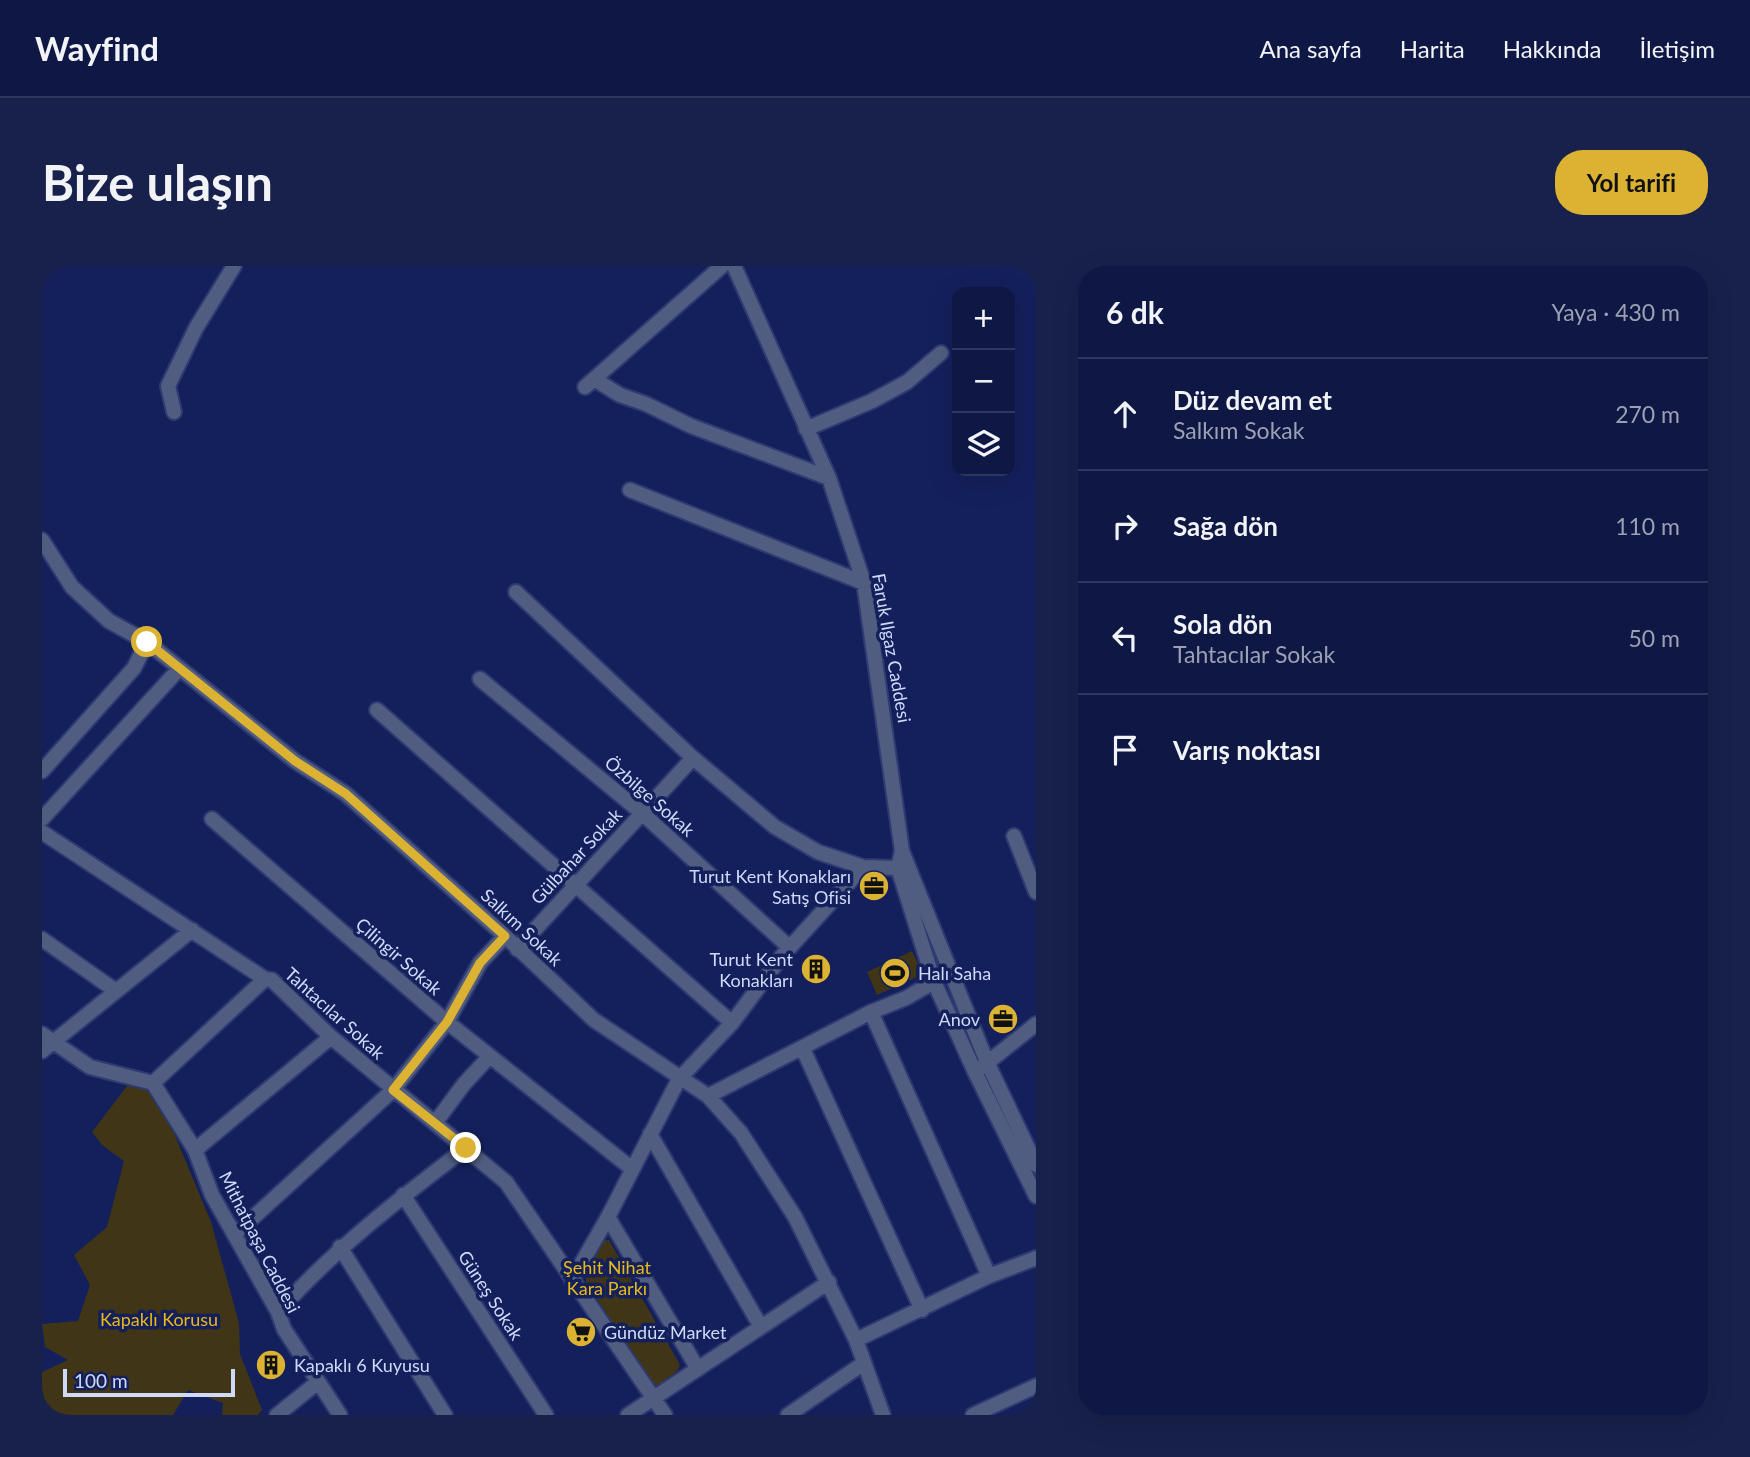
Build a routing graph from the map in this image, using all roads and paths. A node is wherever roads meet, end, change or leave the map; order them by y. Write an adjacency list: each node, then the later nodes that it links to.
1 (234, 266): 5 (street)
2 (722, 266): 7 (street)
3 (734, 266): 6 (street, Faruk Ilgaz Caddesi)
4 (941, 353): 6 (street)
5 (174, 412)
6 (806, 429): 7 (street, Faruk Ilgaz Caddesi)
7 (829, 478): 10 (street, Faruk Ilgaz Caddesi)
8 (630, 490): 10 (street)
9 (42, 540): 12 (street, Salkım Sokak)
10 (864, 583): 23 (street, Faruk Ilgaz Caddesi)
11 (516, 592): 16 (street)
12 (147, 642): 13 (street, Salkım Sokak); 17 (street)
13 (179, 669): 19 (street); 29 (street, Salkım Sokak)
14 (480, 679): 18 (street, Özbilge Sokak)
15 (377, 710): 26 (street)
16 (693, 758): 18 (street, Gülbahar Sokak); 24 (street)
17 (42, 771)
18 (642, 813): 26 (street, Gülbahar Sokak); 31 (street, Özbilge Sokak)
19 (42, 819)
20 (212, 820): 37 (street, Çilingir Sokak)
21 (42, 832): 28 (street)
22 (1014, 836): 27 (street)
23 (902, 850): 25 (street, Faruk Ilgaz Caddesi); 44 (street, Faruk Ilgaz Caddesi)
24 (863, 867): 25 (street); 31 (street)
25 (898, 868): 34 (street)
26 (575, 886): 32 (street, Gülbahar Sokak); 38 (street)
27 (1036, 892)
28 (192, 930): 33 (street); 35 (street)
29 (505, 936): 32 (street, Salkım Sokak); 37 (street)
30 (42, 939): 35 (street)
31 (789, 947): 38 (street)
32 (517, 948): 46 (street, Salkım Sokak)
33 (265, 979): 40 (street, Tahtacılar Sokak); 47 (street, Tahtacılar Sokak)
34 (934, 982): 36 (street); 45 (street)
35 (116, 992): 41 (street)
36 (872, 1012): 42 (street); 62 (street)
37 (447, 1022): 43 (street, Çilingir Sokak); 48 (street)
38 (732, 1023): 46 (street)
39 (1036, 1024): 44 (street)
40 (331, 1037): 48 (street, Tahtacılar Sokak); 53 (street)
41 (46, 1042): 47 (street)
42 (803, 1049): 49 (street); 65 (street)
43 (490, 1056): 50 (street); 55 (street, Çilingir Sokak)
44 (987, 1062): 45 (street); 54 (street, Faruk Ilgaz Caddesi)
45 (975, 1072): 57 (street)
46 (679, 1079): 49 (street, Salkım Sokak); 51 (street)
47 (153, 1083): 53 (street, Mithatpaşa Caddesi)
48 (393, 1090): 50 (street, Tahtacılar Sokak); 59 (street)
49 (708, 1096): 64 (street, Salkım Sokak)
50 (435, 1123): 52 (street, Tahtacılar Sokak)
51 (650, 1134): 55 (street); 67 (street)
52 (466, 1148): 56 (street); 63 (street, Tahtacılar Sokak)
53 (195, 1150): 59 (street, Mithatpaşa Caddesi)
54 (1036, 1165)
55 (631, 1168): 58 (street)
56 (403, 1195): 60 (street); 78 (street, Güneş Sokak)
57 (1036, 1196)
58 (608, 1217): 63 (street); 70 (street)
59 (235, 1234): 66 (street, Mithatpaşa Caddesi)
60 (340, 1247): 66 (street); 77 (street)
61 (1036, 1258): 62 (street)
62 (989, 1276): 65 (street)
63 (572, 1280): 73 (street, Tahtacılar Sokak)
64 (829, 1282): 67 (street); 68 (street, Salkım Sokak)
65 (922, 1310): 68 (street)
66 (278, 1312): 71 (street, Mithatpaşa Caddesi)
67 (761, 1327): 70 (street)
68 (856, 1340): 69 (street, Salkım Sokak)
69 (864, 1363): 81 (street); 82 (street, Salkım Sokak)
70 (698, 1369): 73 (street)
71 (318, 1382): 75 (street); 76 (street, Mithatpaşa Caddesi)
72 (1036, 1386): 74 (street)
73 (654, 1399): 79 (street); 80 (street, Tahtacılar Sokak)
74 (1000, 1409): 83 (street)
75 (277, 1415)
76 (340, 1415)
77 (445, 1415)
78 (546, 1415)
79 (628, 1415)
80 (665, 1415)
81 (788, 1415)
82 (883, 1415)
83 (973, 1415)

